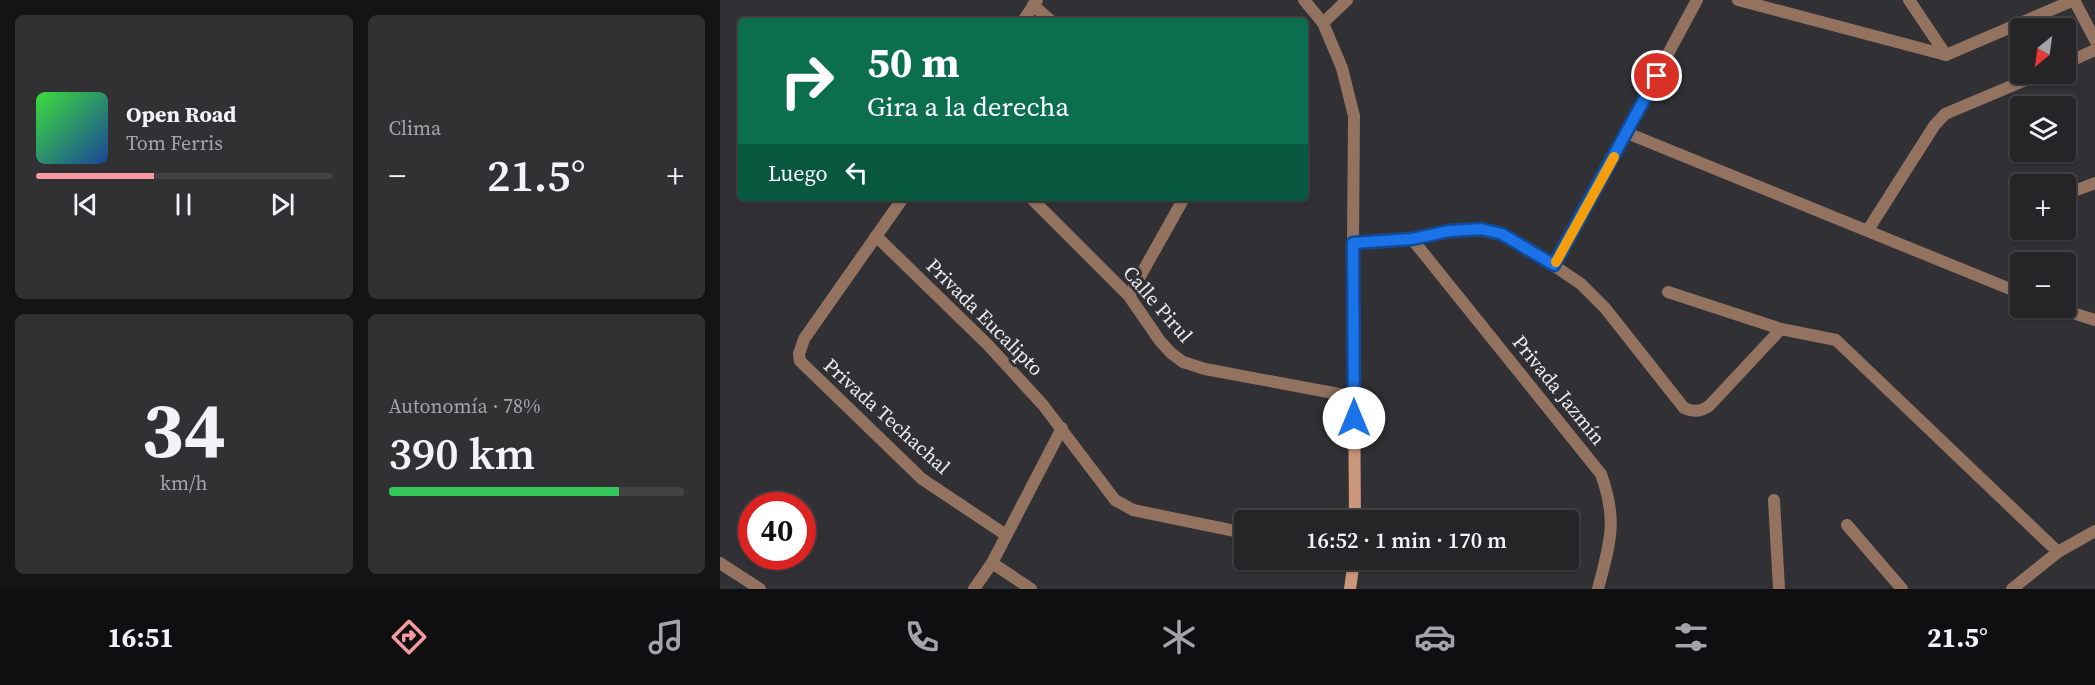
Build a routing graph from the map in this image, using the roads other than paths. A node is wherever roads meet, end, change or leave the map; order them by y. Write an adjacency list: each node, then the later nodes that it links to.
1 (1304, 0): 10 (street)
2 (1347, 0): 10 (street)
3 (1697, 0): 16 (street)
4 (1738, 0): 13 (street)
5 (1909, 0): 13 (street)
6 (2074, 0): 11 (street); 13 (street)
7 (1035, 3): 8 (street); 9 (street)
8 (1025, 18)
9 (1048, 18)
10 (1323, 23): 25 (street)
11 (2095, 40)
12 (2095, 50): 14 (street)
13 (1946, 55)
14 (2076, 59)
15 (2016, 84): 22 (street)
16 (1627, 133): 22 (street); 26 (street)
17 (2095, 183): 18 (street)
18 (2076, 190)
19 (901, 201): 23 (street)
20 (1034, 201): 29 (street, Calle Pirul)
21 (1182, 201): 29 (street)
22 (1868, 230): 27 (street)
23 (876, 236): 34 (street, Privada Eucalipto); 40 (street, Privada Techachal)
24 (1412, 239): 25 (street); 26 (street); 49 (street, Privada Jazmín)
25 (1353, 243): 33 (street)
26 (1554, 265): 32 (street)
27 (2010, 289)
28 (1668, 292): 32 (street)
29 (1129, 296): 33 (street, Calle Pirul)
30 (2076, 314): 31 (street)
31 (2095, 321)
32 (1781, 329): 41 (street)
33 (1355, 397): 36 (street)
34 (1062, 428): 38 (street, Privada Eucalipto); 40 (street)
35 (1774, 500): 50 (street)
36 (1354, 510)
37 (1847, 525): 51 (street)
38 (1234, 531)
39 (2095, 531): 41 (street)
40 (1006, 535): 43 (street)
41 (2058, 552): 52 (street)
42 (720, 563): 45 (street)
43 (992, 563): 46 (street); 47 (street)
44 (1353, 570): 48 (street)
45 (760, 589)
46 (974, 589)
47 (1031, 589)
48 (1350, 589)
49 (1598, 589)
50 (1779, 589)
51 (1902, 589)
52 (2012, 589)

